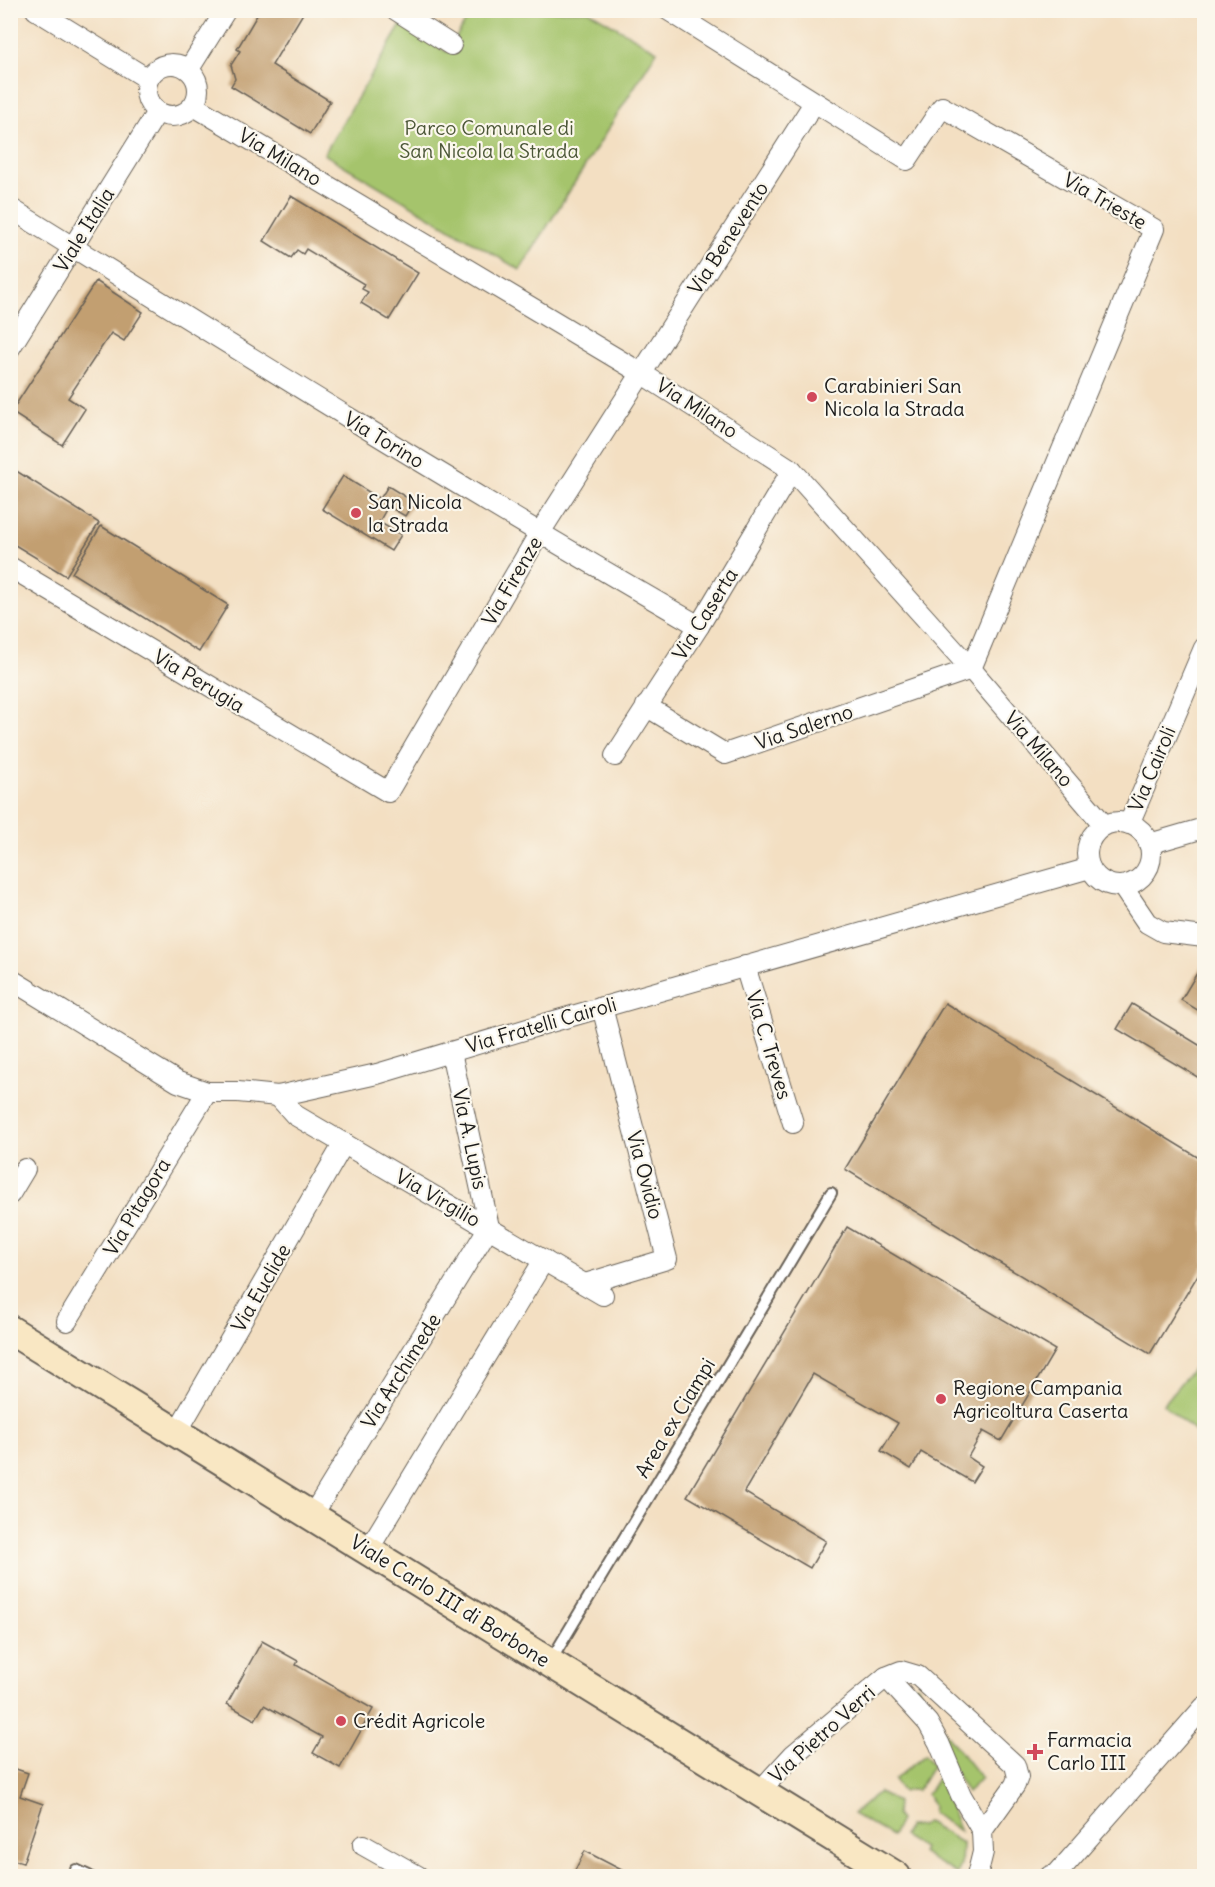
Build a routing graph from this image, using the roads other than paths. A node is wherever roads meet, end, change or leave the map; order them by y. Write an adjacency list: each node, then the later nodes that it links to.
1 (36, 10): 7 (street)
2 (226, 10): 6 (street)
3 (396, 10): 5 (street)
4 (668, 10): 8 (street, Via Trieste)
5 (451, 45)
6 (189, 69): 7 (street); 9 (street)
7 (148, 79): 10 (street)
8 (814, 103): 14 (street, Via Benevento); 20 (street, Via Trieste)
9 (194, 106): 10 (street); 14 (street, Via Milano)
10 (157, 112): 12 (street, Viale Italia)
11 (10, 208): 12 (street, Via Torino)
12 (74, 247): 13 (street, Viale Italia); 16 (street, Via Torino)
13 (10, 348)
14 (641, 372): 15 (street, Via Milano); 16 (street, Via Firenze)
15 (792, 470): 18 (street, Via Caserta); 20 (street, Via Milano)
16 (539, 534): 18 (street, Via Torino); 23 (street, Via Firenze)
17 (10, 567): 23 (street, Via Perugia)
18 (699, 626): 21 (street, Via Caserta)
19 (1204, 648): 24 (street, Via Cairoli)
20 (971, 669): 21 (street, Via Salerno); 25 (street, Via Milano)
21 (646, 706): 22 (street, Via Caserta)
22 (615, 756)
23 (388, 792)
24 (1129, 824): 25 (street); 27 (street)
25 (1104, 825): 28 (street)
26 (1204, 828): 27 (street)
27 (1149, 844): 29 (street)
28 (1089, 868): 29 (street); 31 (street, Via Fratelli Cairoli)
29 (1122, 886): 30 (street)
30 (1204, 936)
31 (745, 966): 33 (street, Via Fratelli Cairoli); 37 (street, Via C. Treves)
32 (10, 979): 35 (street, Via Fratelli Cairoli)
33 (602, 1007): 34 (street, Via Fratelli Cairoli); 44 (street, Via Ovidio)
34 (451, 1052): 36 (street, Via Fratelli Cairoli); 42 (street, Via A. Lupis)
35 (207, 1092): 36 (street, Via Fratelli Cairoli); 46 (street, Via Pitagora)
36 (278, 1096): 38 (street, Via Virgilio)
37 (793, 1123)
38 (344, 1143): 42 (street, Via Virgilio); 48 (street, Via Euclide)
39 (25, 1169): 41 (street)
40 (831, 1193): 51 (lane, Area ex Ciampi)
41 (10, 1194)
42 (489, 1227): 43 (street, Via Virgilio); 49 (street, Via Archimede)
43 (544, 1260): 44 (street, Via Virgilio); 50 (street)
44 (585, 1284): 45 (street, Via Virgilio)
45 (603, 1295)
46 (67, 1321)
47 (10, 1330): 48 (main road, Viale Carlo III di Borbone)
48 (177, 1432): 49 (main road, Viale Carlo III di Borbone)
49 (312, 1516): 50 (main road, Viale Carlo III di Borbone)
50 (368, 1550): 51 (main road, Viale Carlo III di Borbone)
51 (549, 1662): 54 (main road, Viale Carlo III di Borbone)
52 (886, 1677): 54 (street, Via Pietro Verri); 55 (street); 55 (street)
53 (1204, 1707): 62 (street)
54 (759, 1792): 57 (main road, Viale Carlo III di Borbone)
55 (982, 1831): 58 (street)
56 (363, 1845): 61 (street)
57 (891, 1875)
58 (981, 1875)
59 (73, 1876): 60 (lane)
60 (89, 1876)
61 (418, 1876)
62 (1054, 1876)

